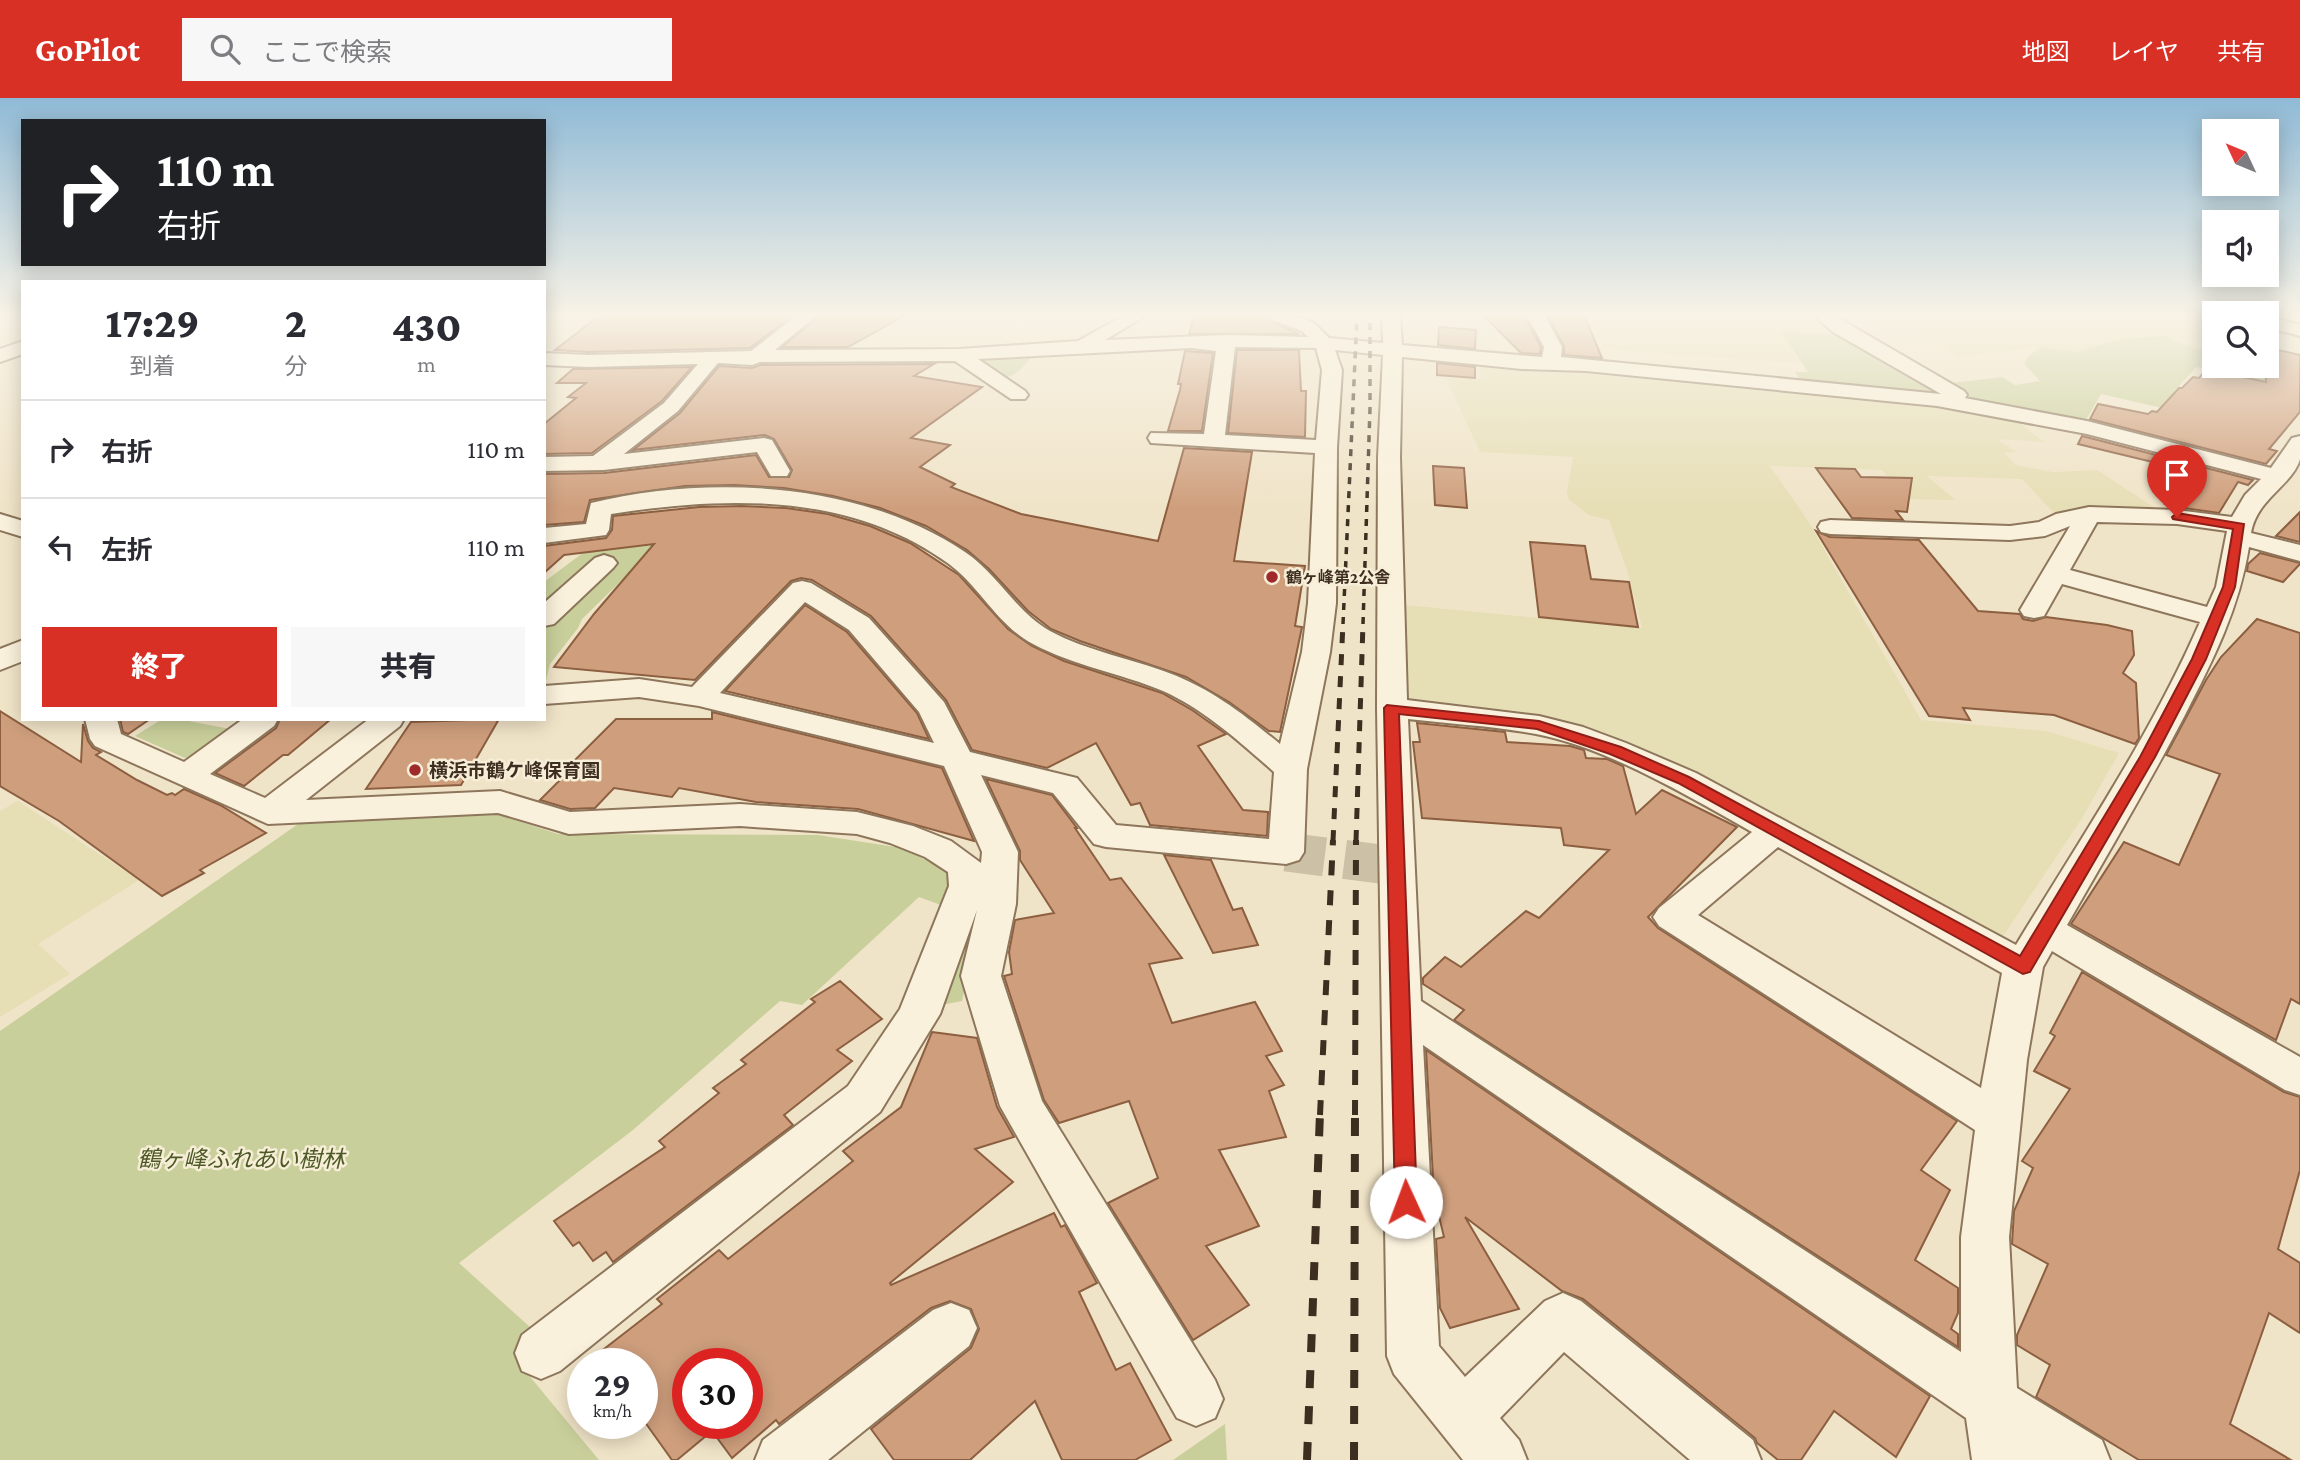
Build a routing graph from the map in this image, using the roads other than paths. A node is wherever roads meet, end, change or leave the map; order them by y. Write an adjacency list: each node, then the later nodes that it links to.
1 (694, 380): 14 (street)
2 (995, 380): 8 (street)
3 (1222, 380): 11 (street)
4 (1331, 380): 13 (street)
5 (1391, 380): 32 (street)
6 (1727, 380): 9 (street)
7 (1930, 380): 9 (street)
8 (1018, 395)
9 (1975, 405): 17 (street)
10 (1159, 438): 11 (street)
11 (1214, 440): 13 (street)
12 (2300, 443): 17 (street)
13 (1326, 447): 37 (street)
14 (599, 463): 15 (street); 16 (street)
15 (546, 464)
16 (779, 471)
17 (2277, 476): 22 (street)
18 (2089, 514): 20 (street); 22 (street); 26 (street)
19 (0, 521): 21 (street)
20 (1830, 527)
21 (21, 529)
22 (2239, 532): 24 (street); 29 (street)
23 (546, 536): 37 (street)
24 (2300, 553)
25 (604, 563): 28 (street)
26 (2054, 574): 27 (street); 29 (street)
27 (2034, 610)
28 (546, 616)
29 (2217, 618): 42 (street)
30 (546, 695): 31 (street)
31 (699, 697): 36 (street); 36 (street)
32 (1392, 708): 40 (street); 43 (street)
33 (102, 721): 38 (street)
34 (260, 721): 38 (street)
35 (387, 721): 39 (street)
36 (957, 759): 37 (street); 41 (street)
37 (1291, 769)
38 (186, 776): 39 (street)
39 (268, 813): 41 (street)
40 (1775, 831): 42 (street); 45 (street)
41 (982, 885): 47 (street); 48 (street)
42 (2033, 948): 44 (street); 45 (street)
43 (1400, 1008): 49 (street); 50 (street)
44 (2300, 1078)
45 (1998, 1121): 49 (street)
46 (951, 1328): 51 (street)
47 (541, 1353)
48 (1196, 1399)
49 (1991, 1403): 54 (street); 55 (street)
50 (1464, 1416): 52 (street); 53 (street)
51 (783, 1460)
52 (1499, 1460)
53 (1733, 1460)
54 (2000, 1460)
55 (2082, 1460)

